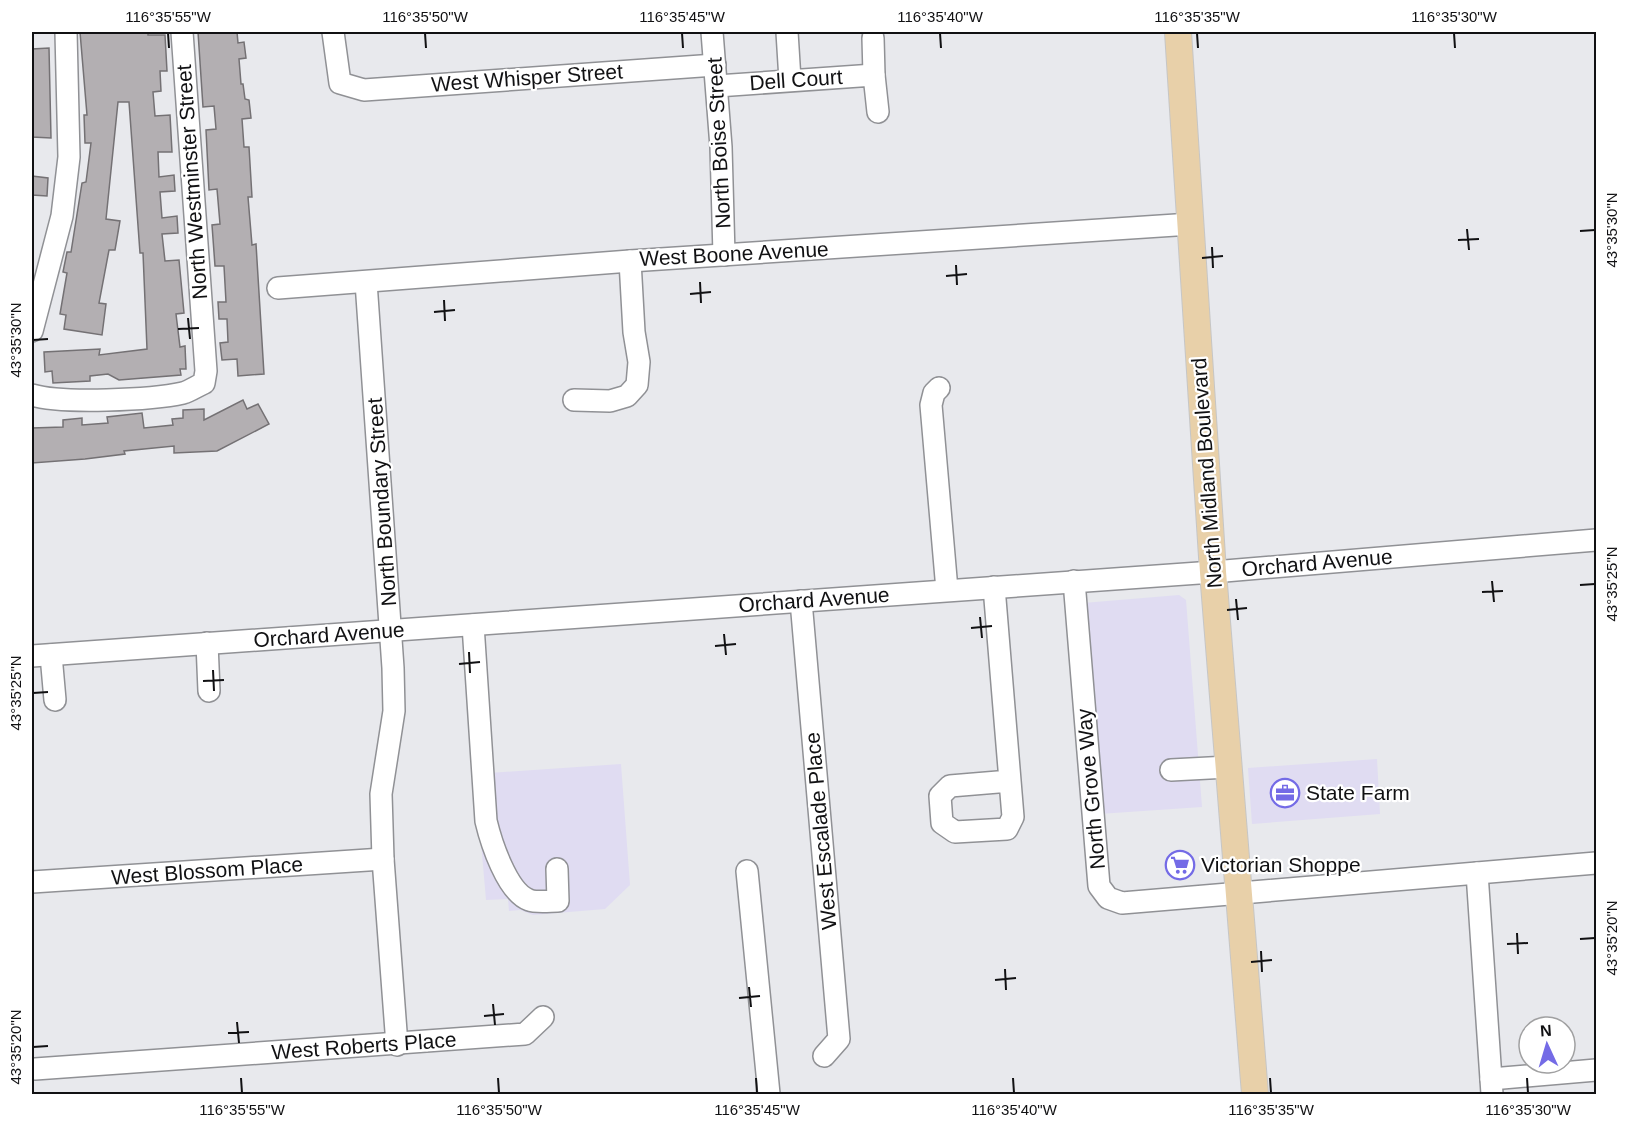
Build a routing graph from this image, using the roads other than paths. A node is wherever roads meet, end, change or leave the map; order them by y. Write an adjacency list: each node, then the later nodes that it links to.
1 (66, 32): 17 (street)
2 (182, 32): 19 (street, North Westminster Street)
3 (333, 32): 8 (street, West Whisper Street)
4 (712, 32): 8 (street, North Boise Street)
5 (787, 32): 10 (street)
6 (1179, 32): 12 (main road, North Midland Boulevard)
7 (873, 38): 9 (street)
8 (716, 75): 10 (street, Dell Court); 13 (street, North Boise Street)
9 (874, 75): 10 (street, Dell Court); 11 (street)
10 (790, 80)
11 (878, 112)
12 (1191, 224): 13 (street, West Boone Avenue); 22 (main road, North Midland Boulevard)
13 (724, 255): 14 (street, West Boone Avenue)
14 (630, 261): 15 (street, West Boone Avenue); 20 (street)
15 (366, 282): 16 (street, West Boone Avenue); 28 (street, North Boundary Street)
16 (278, 288)
17 (32, 331)
18 (939, 388): 25 (street)
19 (32, 395)
20 (574, 400)
21 (1596, 540): 22 (street, Orchard Avenue)
22 (1213, 572): 23 (street, Orchard Avenue); 33 (main road, North Midland Boulevard)
23 (1074, 581): 24 (street, Orchard Avenue); 42 (street, North Grove Way)
24 (994, 587): 25 (street, Orchard Avenue); 35 (street)
25 (947, 590): 26 (street, Orchard Avenue)
26 (801, 601): 27 (street, Orchard Avenue); 45 (street, West Escalade Place)
27 (473, 625): 28 (street, Orchard Avenue); 38 (street)
28 (390, 630): 29 (street, Orchard Avenue); 36 (street, North Boundary Street)
29 (207, 643): 30 (street, Orchard Avenue); 31 (street)
30 (41, 655): 32 (street)
31 (209, 691)
32 (55, 700)
33 (1228, 767): 34 (street); 42 (main road, North Midland Boulevard)
34 (1171, 770)
35 (1010, 781)
36 (383, 859): 41 (street, West Blossom Place); 44 (street, North Boundary Street)
37 (1596, 863): 40 (street, North Grove Way)
38 (557, 869)
39 (747, 871): 49 (street)
40 (1477, 873): 42 (street, North Grove Way); 48 (street)
41 (32, 882)
42 (1239, 893): 50 (main road, North Midland Boulevard)
43 (543, 1017): 44 (street, West Roberts Place)
44 (397, 1045): 46 (street, West Roberts Place)
45 (824, 1056)
46 (35, 1069)
47 (1596, 1070): 48 (street)
48 (1492, 1087)
49 (769, 1090)
50 (1255, 1095)

